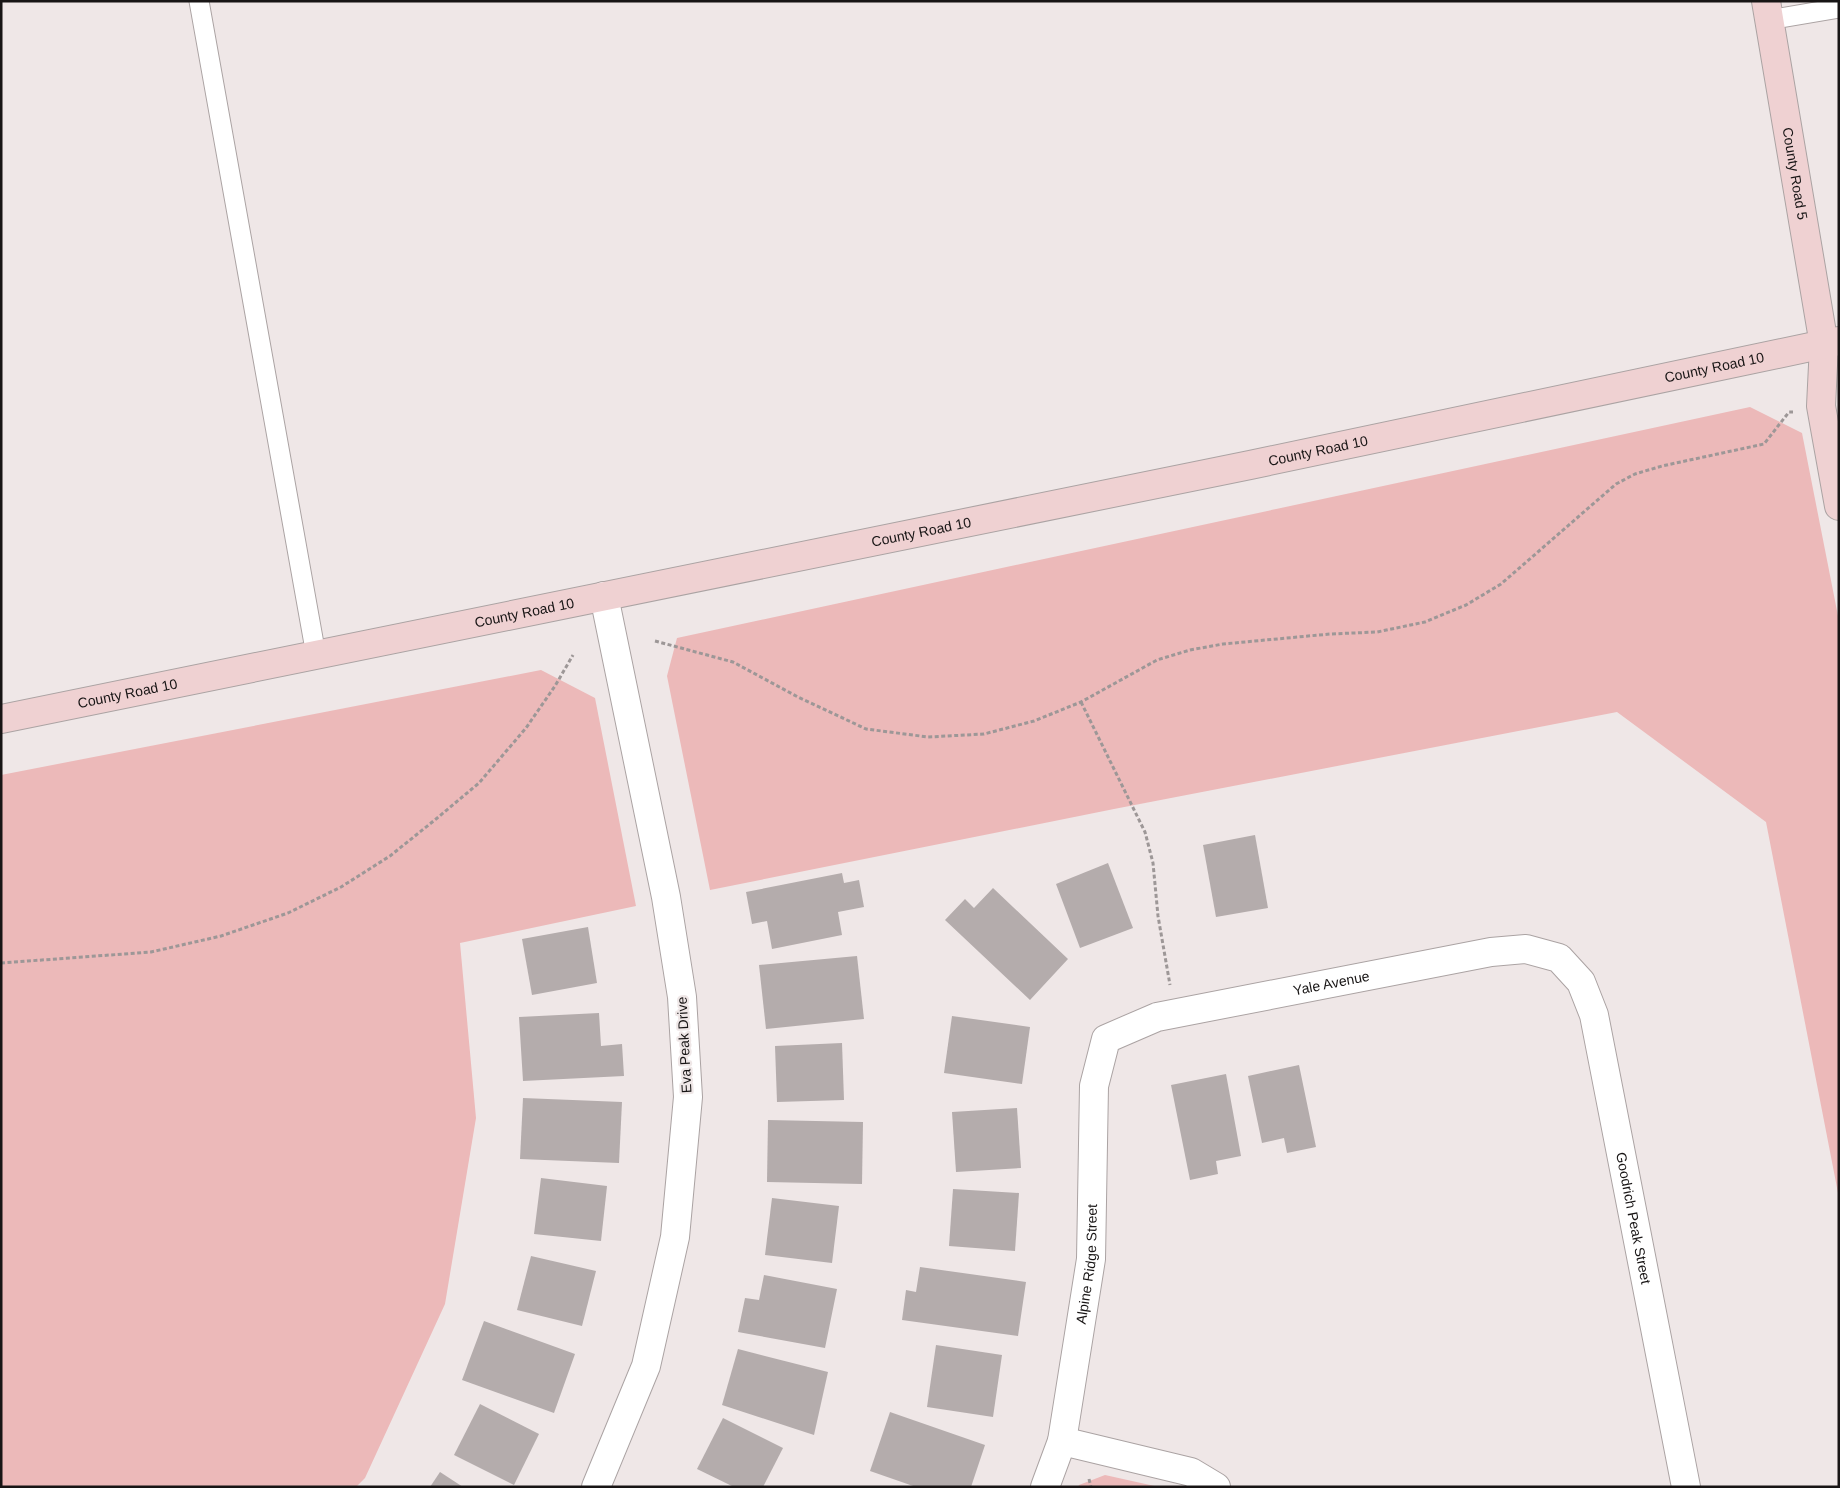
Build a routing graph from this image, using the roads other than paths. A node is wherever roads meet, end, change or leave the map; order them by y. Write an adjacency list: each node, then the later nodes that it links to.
1 (198, 1): 8 (lane)
2 (1839, 8): 3 (lane)
3 (1768, 11): 4 (street, County Road 5)
4 (1832, 343): 5 (street, County Road 5); 6 (street, County Road 5); 7 (street, County Road 10)
5 (1839, 374)
6 (1839, 506)
7 (604, 596): 8 (street, County Road 10); 13 (street, Eva Peak Drive)
8 (316, 655): 9 (street, County Road 10)
9 (1, 720)
10 (1560, 958): 11 (street, Yale Avenue); 16 (street, Goodrich Peak Street)
11 (1106, 1040): 12 (street, Alpine Ridge Street)
12 (1062, 1441): 14 (street, Alpine Ridge Street); 15 (street)
13 (596, 1487)
14 (1044, 1487)
15 (1216, 1487)
16 (1686, 1487)

